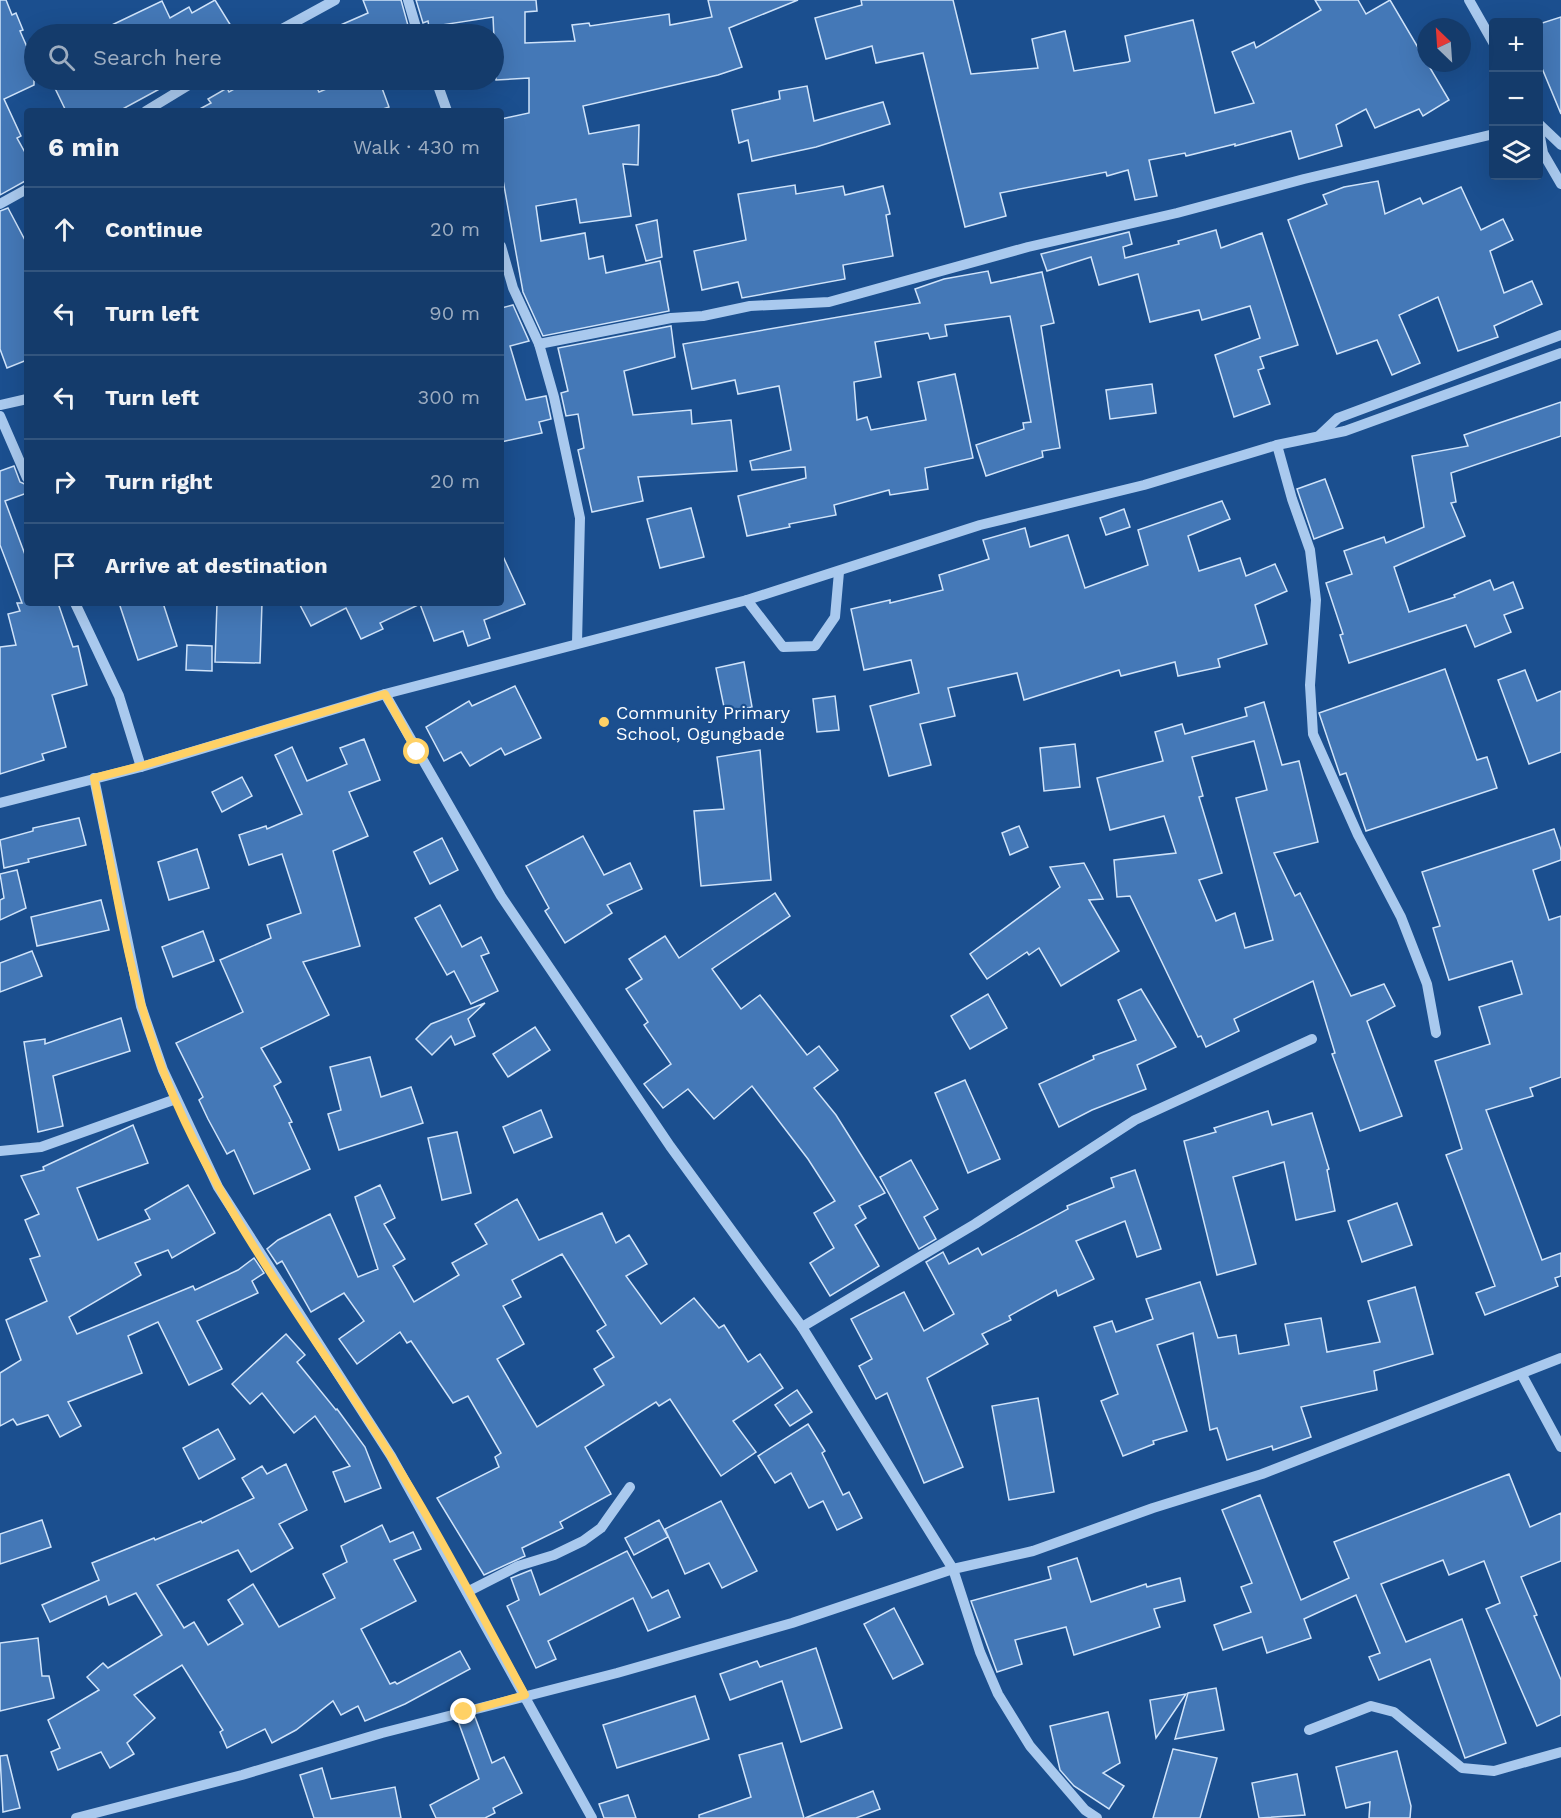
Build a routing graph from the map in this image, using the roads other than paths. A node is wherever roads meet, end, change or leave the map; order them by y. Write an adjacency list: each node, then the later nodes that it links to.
1 (335, 0): 4 (street)
2 (408, 0): 5 (street)
3 (1469, 0): 6 (street)
4 (291, 24)
5 (415, 24)
6 (1489, 35)
7 (181, 90): 9 (street)
8 (440, 90): 10 (street)
9 (151, 108)
10 (446, 108)
11 (1539, 126): 15 (street)
12 (1540, 126): 14 (street)
13 (1489, 135): 22 (street)
14 (1561, 145)
15 (1561, 184)
16 (24, 191): 17 (street)
17 (0, 204)
18 (504, 256): 19 (street)
19 (513, 288): 20 (street); 22 (street)
20 (504, 290)
21 (1561, 335): 27 (street)
22 (539, 344): 33 (street)
23 (1561, 354): 27 (street)
24 (24, 400): 25 (street)
25 (0, 405)
26 (0, 416): 29 (street)
27 (1320, 435): 28 (street)
28 (1277, 445): 30 (street); 38 (street)
29 (24, 471)
30 (839, 572): 31 (street); 31 (street)
31 (747, 600): 33 (street)
32 (76, 606): 35 (street)
33 (577, 643): 34 (street)
34 (385, 694): 35 (street); 42 (street)
35 (141, 766): 36 (street)
36 (94, 778): 37 (street); 40 (street)
37 (0, 803)
38 (1436, 1033)
39 (1312, 1039): 42 (street)
40 (176, 1099): 41 (street); 48 (street)
41 (0, 1151)
42 (802, 1327): 47 (street)
43 (1561, 1358): 44 (street)
44 (1522, 1375): 45 (street); 47 (street)
45 (1561, 1447)
46 (630, 1487): 48 (street)
47 (953, 1569): 49 (street); 54 (street)
48 (467, 1592): 49 (street)
49 (525, 1695): 52 (street); 53 (street)
50 (1309, 1730): 51 (street)
51 (1561, 1752)
52 (76, 1818)
53 (592, 1818)
54 (1097, 1818)

